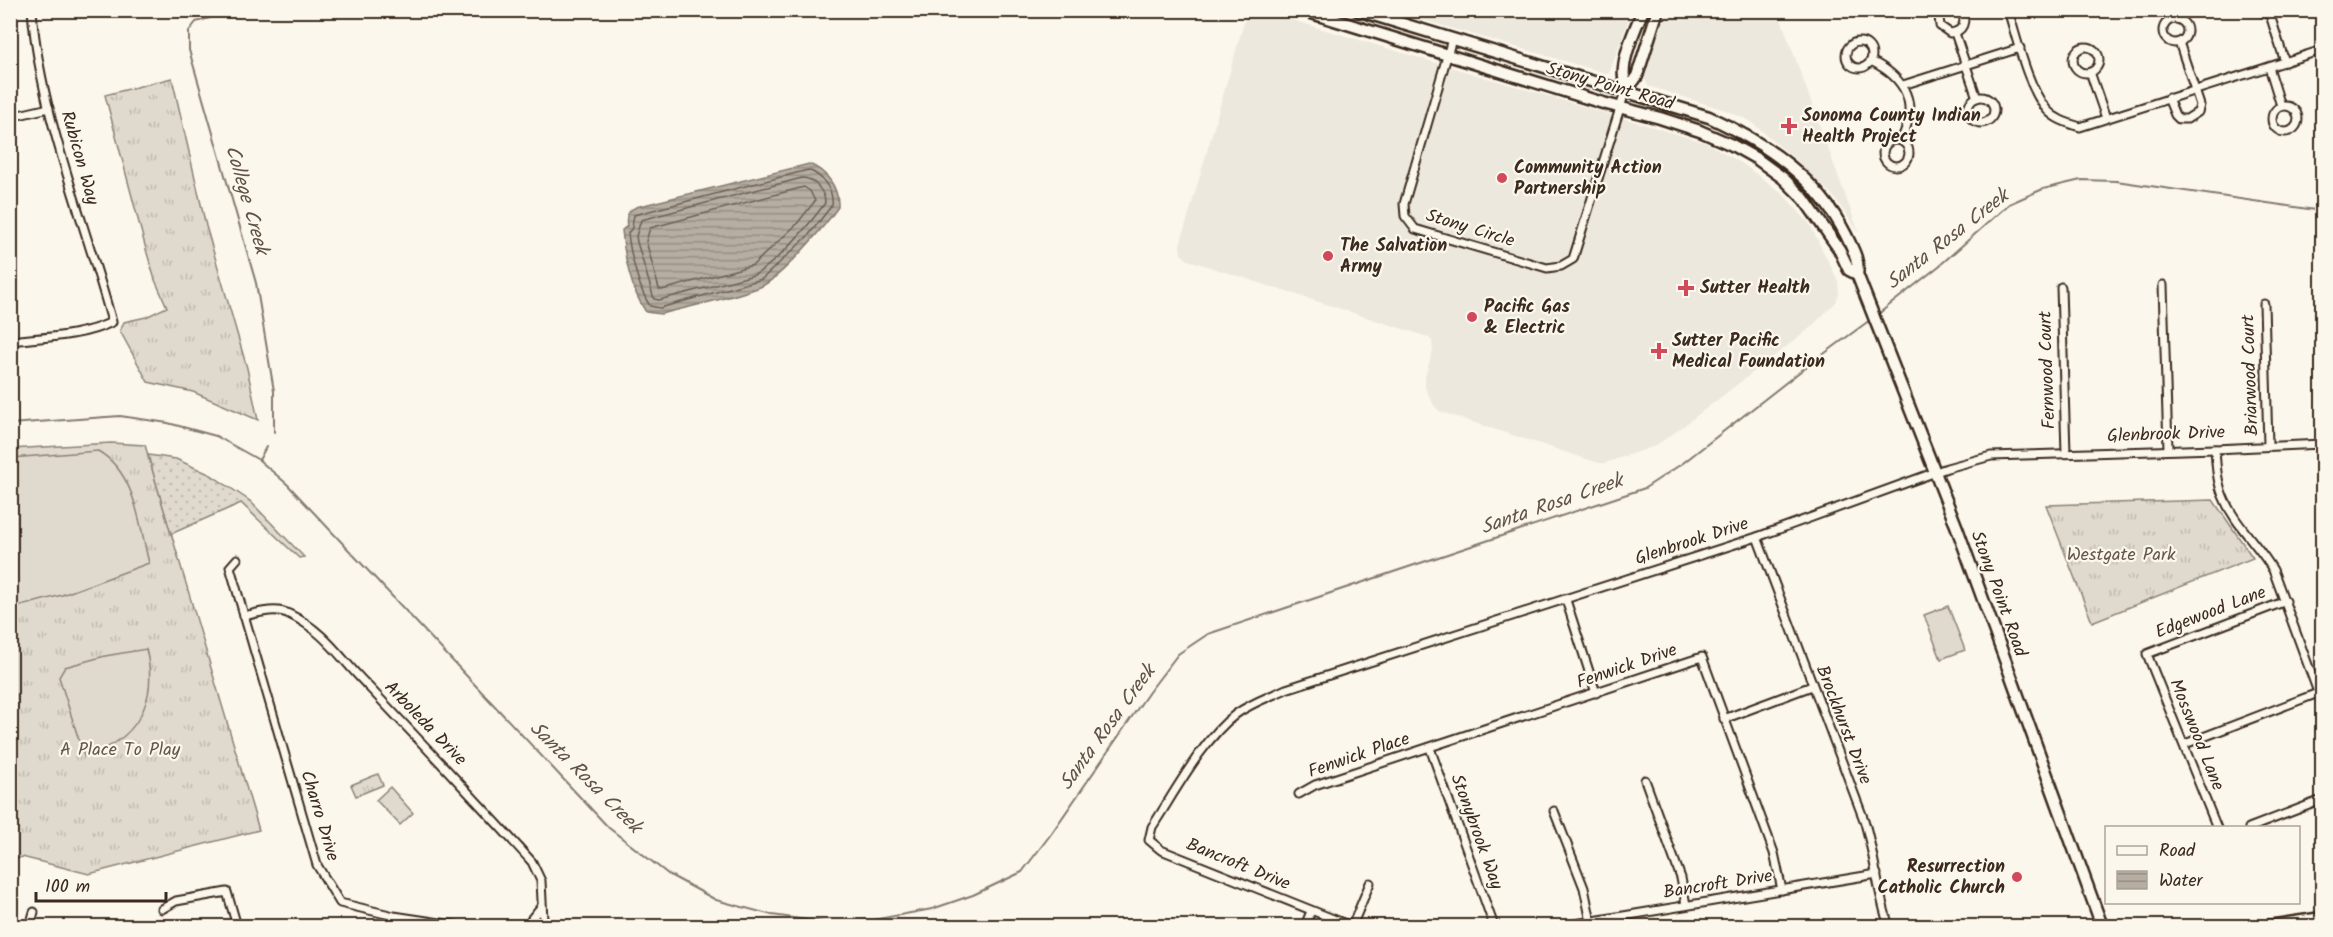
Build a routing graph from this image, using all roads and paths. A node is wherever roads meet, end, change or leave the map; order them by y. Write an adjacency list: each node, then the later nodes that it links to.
1 (32, 10): 28 (street, Rubicon Way)
2 (1302, 10): 16 (main road, Stony Point Road)
3 (1357, 10): 12 (main road, Stony Point Road)
4 (1643, 10): 23 (main road)
5 (1658, 10): 23 (main road)
6 (1943, 10): 11 (street)
7 (1960, 10): 11 (street)
8 (2008, 10): 14 (street)
9 (2256, 10): 10 (street)
10 (2270, 11): 18 (street)
11 (1955, 33): 19 (street)
12 (1452, 39): 16 (street, Stony Circle); 23 (main road, Stony Point Road)
13 (2179, 42): 24 (street)
14 (2020, 48): 19 (street); 31 (street)
15 (2322, 50): 18 (street)
16 (1448, 55): 29 (main road, Stony Point Road); 29 (street, Stony Circle)
17 (1871, 61): 22 (street)
18 (2285, 62): 20 (street)
19 (1966, 65): 22 (street); 25 (street)
20 (2269, 67): 24 (street); 27 (street)
21 (2090, 72): 31 (street)
22 (1903, 85): 32 (street)
23 (1626, 90): 29 (street, Stony Circle); 33 (main road, Stony Point Road)
24 (2195, 90): 26 (street); 26 (street)
25 (1977, 98)
26 (2168, 98): 31 (street)
27 (2281, 106)
28 (49, 108): 30 (street); 37 (street, Rubicon Way)
29 (1621, 108): 33 (main road, Stony Point Road)
30 (10, 117)
31 (2106, 118)
32 (1901, 141)
33 (1857, 274): 43 (main road, Stony Point Road)
34 (2163, 285): 40 (street)
35 (2061, 287): 42 (street, Fernwood Court)
36 (2264, 304): 39 (street, Briarwood Court)
37 (10, 341)
38 (2322, 444): 39 (street, Glenbrook Drive)
39 (2268, 445): 41 (street, Glenbrook Drive)
40 (2168, 449): 41 (street, Glenbrook Drive); 42 (street, Glenbrook Drive)
41 (2215, 449): 47 (street)
42 (2066, 453): 43 (street, Glenbrook Drive)
43 (1934, 473): 44 (street, Glenbrook Drive); 84 (main road, Stony Point Road)
44 (1756, 537): 46 (street, Glenbrook Drive); 50 (street, Brockhurst Drive)
45 (237, 559): 48 (street, Charro Drive)
46 (1566, 600): 51 (street); 63 (street, Glenbrook Drive)
47 (2286, 600): 49 (street, Edgewood Lane); 52 (street)
48 (244, 616): 68 (street, Arboleda Drive); 76 (street, Charro Drive)
49 (2147, 654): 55 (street, Mosswood Lane)
50 (1812, 686): 54 (street); 64 (street, Brockhurst Drive)
51 (1596, 693): 54 (street, Fenwick Drive); 56 (street, Fenwick Drive)
52 (2318, 693): 53 (street); 55 (street)
53 (2322, 703)
54 (1724, 720): 66 (street, Fenwick Drive)
55 (2185, 744): 61 (street, Mosswood Lane)
56 (1430, 748): 58 (street, Fenwick Place); 81 (street, Stonybrook Way)
57 (1645, 780): 67 (street)
58 (1299, 794)
59 (2322, 800): 62 (street)
60 (1554, 811): 73 (street)
61 (2216, 826)
62 (2254, 826)
63 (1149, 840): 70 (street, Bancroft Drive)
64 (1877, 874): 66 (street, Bancroft Drive); 83 (street, Brockhurst Drive)
65 (1370, 883): 80 (street)
66 (1782, 890): 67 (street, Bancroft Drive)
67 (1686, 905): 73 (street, Bancroft Drive)
68 (541, 907): 77 (street); 78 (street, Arboleda Drive)
69 (162, 909): 75 (street)
70 (1311, 911): 79 (street); 80 (street, Bancroft Drive)
71 (34, 912): 74 (street)
72 (2322, 918): 85 (main road)
73 (1591, 922): 82 (street, Bancroft Drive)
74 (30, 927)
75 (237, 927)
76 (460, 927)
77 (529, 927)
78 (540, 927)
79 (1305, 927)
80 (1351, 927)
81 (1494, 927)
82 (1563, 927)
83 (1889, 927)
84 (2102, 927)
85 (2268, 927)

